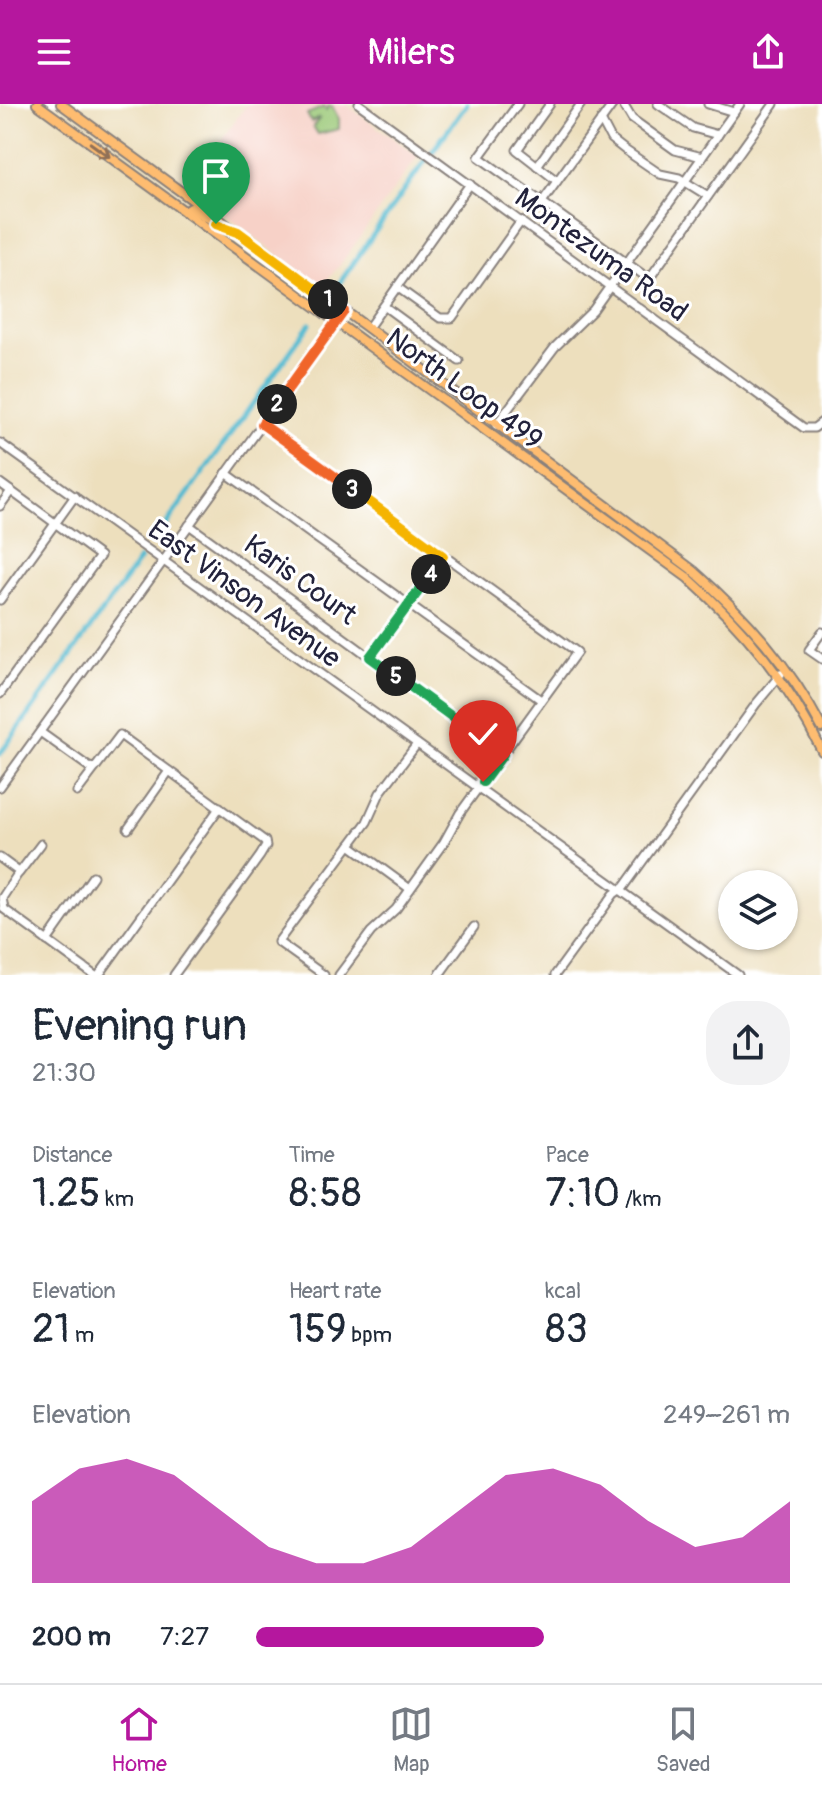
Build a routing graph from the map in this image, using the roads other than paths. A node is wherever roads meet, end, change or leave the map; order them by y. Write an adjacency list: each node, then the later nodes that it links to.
1 (37, 104): 24 (main road, North Loop 499, one-way to 24)
2 (61, 104): 26 (main road, North Loop 499)
3 (359, 104): 21 (street, Montezuma Road)
4 (518, 104): 23 (street)
5 (550, 104): 18 (street)
6 (581, 104): 18 (street)
7 (600, 104): 13 (street)
8 (623, 104): 17 (street)
9 (658, 104): 16 (street)
10 (708, 104): 14 (street)
11 (740, 104): 14 (street)
12 (774, 104): 22 (street)
13 (610, 107): 15 (street)
14 (734, 112): 16 (street)
15 (601, 120): 19 (street); 20 (street)
16 (718, 135): 17 (street)
17 (702, 157): 20 (street)
18 (537, 166): 19 (street)
19 (557, 181): 23 (street)
20 (684, 181): 22 (street); 27 (street)
21 (470, 184): 25 (street, Montezuma Road); 29 (street)
22 (708, 196): 27 (street)
23 (542, 202): 27 (street)
24 (185, 212): 26 (main road); 32 (main road, North Loop 499)
25 (521, 221): 28 (street, Montezuma Road); 29 (street)
26 (238, 232): 31 (main road, North Loop 499)
27 (627, 263): 28 (street)
28 (610, 286): 36 (street, Montezuma Road); 38 (street)
29 (397, 287): 30 (street)
30 (384, 306): 33 (street); 34 (street)
31 (344, 311): 32 (street); 33 (main road, North Loop 499)
32 (336, 323): 35 (main road, North Loop 499); 37 (street)
33 (368, 328): 38 (main road, North Loop 499)
34 (459, 361)
35 (430, 390): 38 (main road); 54 (main road, North Loop 499)
36 (822, 422)
37 (262, 424): 40 (street); 47 (street)
38 (496, 425): 54 (main road, North Loop 499)
39 (0, 443): 43 (street, East Vinson Avenue)
40 (226, 473): 46 (street); 50 (street)
41 (0, 483): 42 (street)
42 (11, 491): 44 (street); 45 (street)
43 (75, 496): 45 (street); 48 (street, East Vinson Avenue)
44 (0, 506)
45 (55, 523): 49 (street); 55 (street)
46 (189, 525): 48 (street); 52 (street, Karis Court)
47 (443, 556): 50 (street); 56 (street)
48 (163, 561): 58 (street); 59 (street, East Vinson Avenue)
49 (0, 600)
50 (408, 604): 52 (street); 56 (street)
51 (822, 632): 53 (street)
52 (370, 657): 61 (street, Karis Court)
53 (822, 659)
54 (783, 672): 57 (main road, North Loop 499); 60 (main road, North Loop 499); 75 (street)
55 (0, 694)
56 (541, 700): 61 (street)
57 (822, 728)
58 (40, 732): 62 (street); 64 (street)
59 (417, 744): 65 (street, East Vinson Avenue); 70 (street)
60 (822, 751)
61 (503, 754): 65 (street)
62 (95, 768): 63 (street); 66 (street)
63 (169, 771): 67 (street); 68 (street)
64 (0, 787)
65 (478, 788): 74 (street); 75 (street, East Vinson Avenue)
66 (77, 792)
67 (220, 807): 78 (street); 79 (street)
68 (128, 829)
69 (41, 844): 72 (street)
70 (350, 845): 74 (street); 80 (street)
71 (0, 858): 72 (street)
72 (19, 873): 77 (street)
73 (93, 876): 77 (street)
74 (410, 889): 81 (street)
75 (619, 889): 83 (street); 84 (street, East Vinson Avenue)
76 (474, 927): 82 (street)
77 (47, 941): 78 (street)
78 (96, 975)
79 (174, 975)
80 (324, 975)
81 (339, 975)
82 (439, 975)
83 (555, 975)
84 (738, 975)

